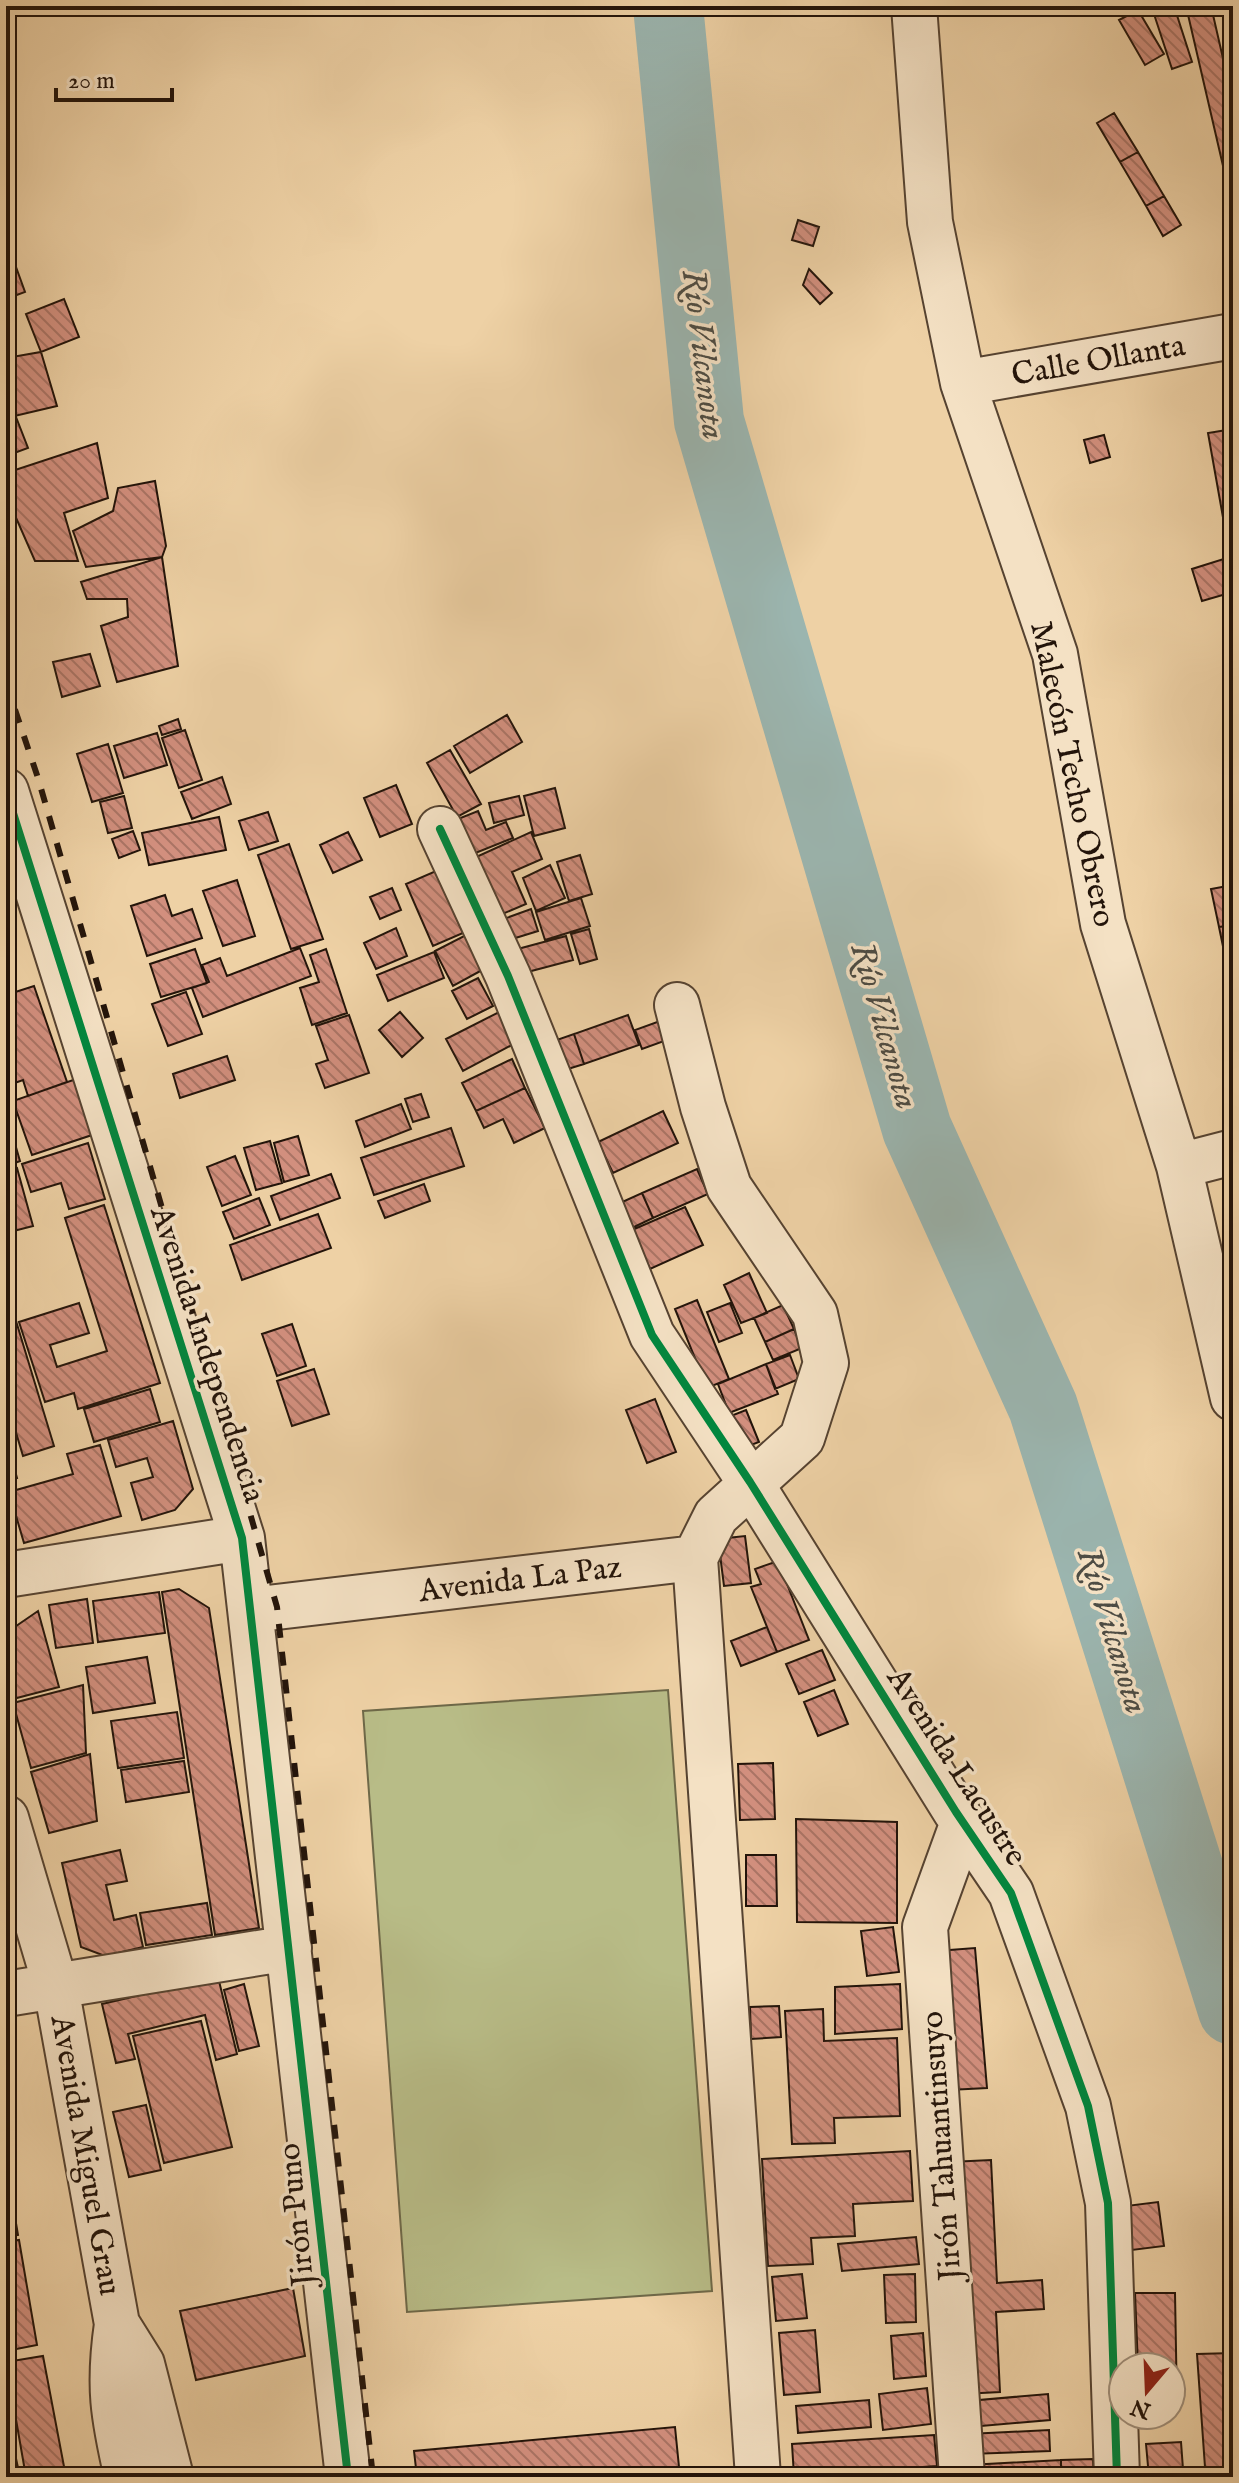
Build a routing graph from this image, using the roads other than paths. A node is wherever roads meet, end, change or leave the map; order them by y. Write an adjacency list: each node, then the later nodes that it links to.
1 (914, 6): 3 (street, Malecón Techo Obrero)
2 (1233, 336): 3 (street, Calle Ollanta)
3 (963, 383): 8 (street, Malecón Techo Obrero)
4 (6, 791): 12 (street, Avenida Independencia)
5 (440, 829): 11 (street, Avenida Lacustre)
6 (677, 1005): 11 (street)
7 (1233, 1152): 8 (street)
8 (1179, 1166): 9 (street, Malecón Techo Obrero)
9 (1222, 1302): 10 (street, Malecón Techo Obrero)
10 (1233, 1398)
11 (750, 1482): 13 (street); 17 (street, Avenida Lacustre)
12 (242, 1538): 14 (street); 15 (street, Avenida Independencia)
13 (695, 1558): 15 (street, Avenida La Paz); 25 (street)
14 (6, 1575)
15 (251, 1610): 18 (street, Avenida Independencia)
16 (6, 1818): 19 (street, Avenida Miguel Grau)
17 (963, 1822): 26 (street, Jirón Tahuantinsuyo); 27 (street, Avenida Lacustre)
18 (289, 1948): 19 (street); 24 (street, Jirón Puno)
19 (56, 1987): 20 (street); 21 (street, Avenida Miguel Grau)
20 (6, 1994)
21 (117, 2324): 22 (street, Avenida Miguel Grau); 23 (street, Avenida Miguel Grau)
22 (127, 2477)
23 (171, 2477)
24 (348, 2477)
25 (758, 2477)
26 (962, 2477)
27 (1117, 2477)

